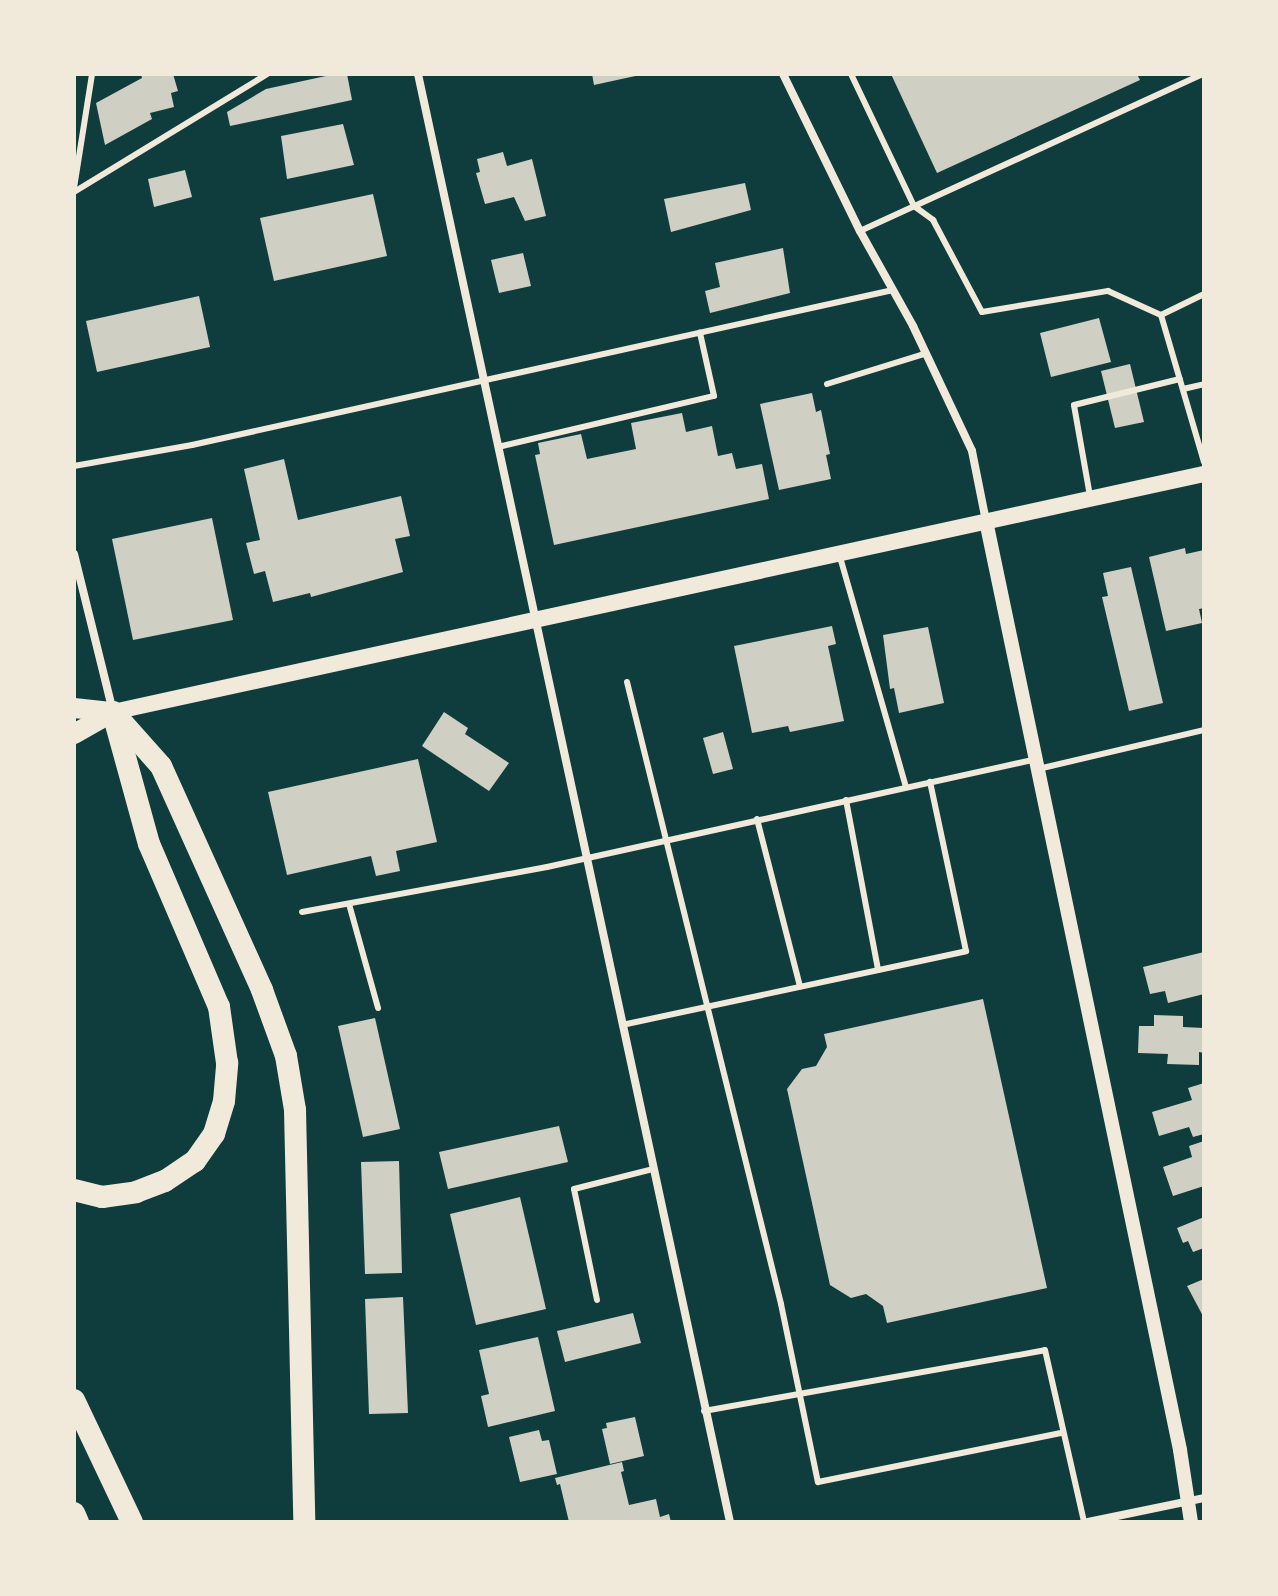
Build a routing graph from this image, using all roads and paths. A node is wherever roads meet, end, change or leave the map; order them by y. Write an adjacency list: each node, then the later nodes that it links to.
1 (92, 74): 7 (lane)
2 (267, 74): 7 (lane)
3 (418, 74): 16 (street)
4 (783, 74): 9 (street)
5 (851, 74): 8 (lane)
6 (1203, 74): 8 (lane)
7 (74, 190)
8 (914, 206): 9 (lane); 12 (lane)
9 (860, 231): 10 (street)
10 (893, 290): 13 (lane); 14 (street)
11 (1204, 294): 12 (lane)
12 (1161, 315): 15 (lane)
13 (700, 333): 16 (lane); 20 (lane)
14 (924, 354): 17 (lane); 25 (street)
15 (1180, 379): 19 (lane); 24 (lane)
16 (484, 381): 20 (street); 22 (lane)
17 (827, 384)
18 (1204, 384): 19 (lane)
19 (1183, 389): 21 (lane)
20 (498, 447): 28 (street)
21 (1204, 462)
22 (74, 466)
23 (1204, 474): 24 (main road)
24 (1090, 499): 25 (main road)
25 (986, 521): 27 (main road); 34 (street)
26 (74, 554): 31 (street)
27 (839, 554): 28 (main road); 36 (lane)
28 (535, 620): 31 (main road); 40 (street)
29 (627, 682): 39 (lane)
30 (74, 708): 31 (main road)
31 (113, 712): 33 (main road); 49 (highway); 60 (highway)
32 (1204, 730): 34 (lane)
33 (74, 734)
34 (1038, 764): 35 (lane); 56 (street)
35 (930, 782): 36 (lane); 43 (lane)
36 (906, 787): 37 (lane)
37 (846, 800): 38 (lane); 43 (lane)
38 (757, 819): 39 (lane); 44 (lane)
39 (667, 838): 40 (lane); 45 (lane)
40 (586, 856): 41 (lane); 47 (street)
41 (349, 904): 42 (lane); 46 (lane)
42 (302, 912)
43 (878, 970): 44 (lane)
44 (800, 987): 45 (lane)
45 (709, 1007): 47 (lane); 51 (lane)
46 (378, 1008)
47 (622, 1025): 48 (street)
48 (653, 1169): 50 (lane); 53 (street)
49 (74, 1190)
50 (597, 1300)
51 (800, 1394): 53 (lane); 54 (lane); 54 (lane)
52 (74, 1400): 59 (highway)
53 (704, 1411): 61 (street)
54 (1062, 1433): 62 (lane)
55 (1204, 1498): 56 (street)
56 (1188, 1501): 62 (street); 63 (street)
57 (74, 1513): 58 (highway)
58 (78, 1522)
59 (132, 1522)
60 (304, 1522)
61 (730, 1522)
62 (1086, 1522)
63 (1191, 1522)

